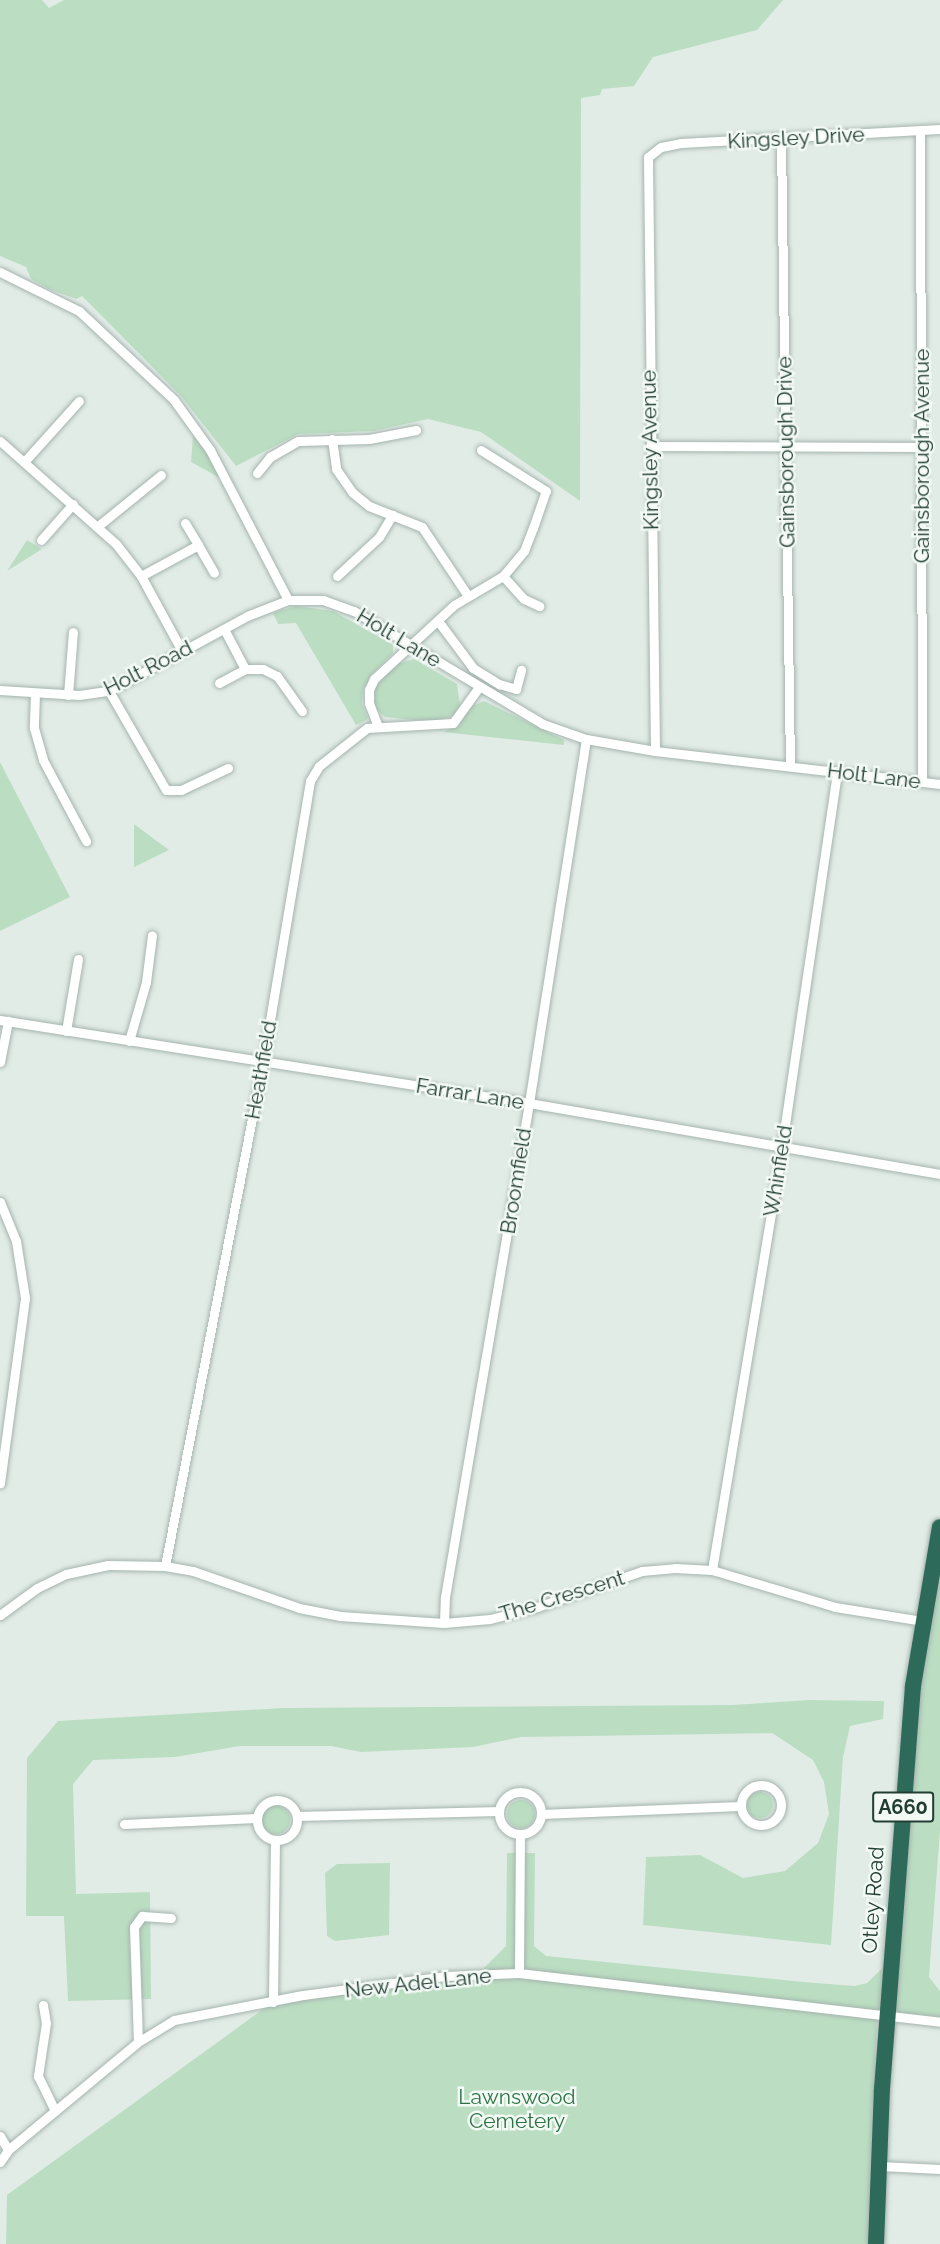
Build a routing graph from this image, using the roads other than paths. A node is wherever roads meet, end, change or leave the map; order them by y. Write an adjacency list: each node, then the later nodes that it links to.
1 (940, 129): 2 (street, Kingsley Drive)
2 (920, 131): 3 (street, Kingsley Drive); 12 (street, Gainsborough Avenue)
3 (781, 139): 4 (street, Kingsley Drive); 11 (street, Gainsborough Drive)
4 (652, 151): 10 (street, Kingsley Avenue)
5 (0, 272): 28 (street)
6 (79, 401): 14 (street)
7 (417, 430): 8 (street)
8 (332, 439): 15 (street); 18 (street)
9 (0, 441): 14 (street)
10 (650, 446): 11 (street); 46 (street, Kingsley Avenue)
11 (786, 446): 12 (street); 47 (street, Gainsborough Drive)
12 (922, 447): 50 (street, Gainsborough Avenue)
13 (481, 450): 26 (street)
14 (24, 462): 17 (street)
15 (258, 473)
16 (161, 475): 20 (street)
17 (73, 504): 20 (street); 21 (street)
18 (392, 514): 25 (street); 27 (street)
19 (185, 523): 22 (street)
20 (98, 526): 24 (street)
21 (41, 540)
22 (198, 545): 23 (street); 24 (street)
23 (214, 573)
24 (141, 576): 34 (street)
25 (337, 576)
26 (503, 576): 27 (street); 29 (street)
27 (468, 596): 30 (street)
28 (288, 600): 31 (street, Holt Road); 33 (street, Holt Lane)
29 (539, 606)
30 (438, 621): 33 (street); 36 (street)
31 (224, 629): 34 (street, Holt Road); 35 (street)
32 (73, 632): 42 (street)
33 (414, 646): 38 (street, Holt Lane); 44 (street)
34 (182, 651): 40 (street, Holt Road)
35 (245, 669): 37 (street); 43 (street)
36 (521, 670)
37 (219, 683)
38 (479, 687): 44 (street); 45 (street, Holt Lane)
39 (0, 690): 41 (street, Holt Road)
40 (109, 692): 42 (street, Holt Road); 48 (street)
41 (35, 693): 42 (street, Holt Road); 52 (street)
42 (68, 695)
43 (302, 711)
44 (377, 724): 59 (street, Heathfield)
45 (586, 739): 46 (street, Holt Lane); 60 (street, Broomfield)
46 (655, 751): 47 (street, Holt Lane)
47 (790, 765): 49 (street, Holt Lane)
48 (228, 768)
49 (837, 771): 50 (street, Holt Lane); 61 (street, Whinfield)
50 (922, 782): 51 (street, Holt Lane)
51 (940, 784)
52 (86, 841)
53 (152, 935): 57 (street)
54 (78, 959): 56 (street)
55 (4, 1020): 56 (street, Farrar Lane); 58 (street)
56 (66, 1031): 57 (street, Farrar Lane)
57 (129, 1041): 59 (street, Farrar Lane)
58 (0, 1062)
59 (263, 1062): 60 (street, Farrar Lane); 66 (street, Heathfield)
60 (529, 1103): 61 (street, Farrar Lane); 70 (street, Broomfield)
61 (782, 1145): 62 (street, Farrar Lane); 67 (street, Whinfield)
62 (940, 1174)
63 (0, 1202): 64 (street)
64 (0, 1483)
65 (940, 1527): 69 (highway, Otley Road / A660)
66 (165, 1566): 68 (street, The Crescent); 70 (street, The Crescent)
67 (712, 1570): 69 (street, The Crescent); 70 (street, The Crescent)
68 (0, 1614)
69 (922, 1622): 83 (highway, Otley Road / A660)
70 (444, 1623)
71 (740, 1806): 71 (street); 73 (street)
72 (499, 1811): 73 (street); 74 (street); 77 (street)
73 (541, 1814): 77 (street)
74 (297, 1816): 75 (street); 78 (street)
75 (256, 1818): 76 (street); 78 (street)
76 (124, 1824)
77 (520, 1834): 80 (street)
78 (275, 1841): 81 (street)
79 (171, 1918): 85 (street)
80 (519, 1973): 81 (street, New Adel Lane); 83 (street, New Adel Lane)
81 (273, 2002): 85 (street, New Adel Lane)
82 (43, 2005): 86 (street)
83 (888, 2016): 84 (street, New Adel Lane); 90 (highway, Otley Road / A660)
84 (940, 2022)
85 (138, 2042): 86 (street, New Adel Lane)
86 (55, 2111): 88 (street, New Adel Lane)
87 (0, 2136): 88 (street)
88 (8, 2150): 89 (street, New Adel Lane)
89 (0, 2162)
90 (880, 2166): 91 (street); 92 (highway, Otley Road / A660)
91 (940, 2169)
92 (876, 2244)

